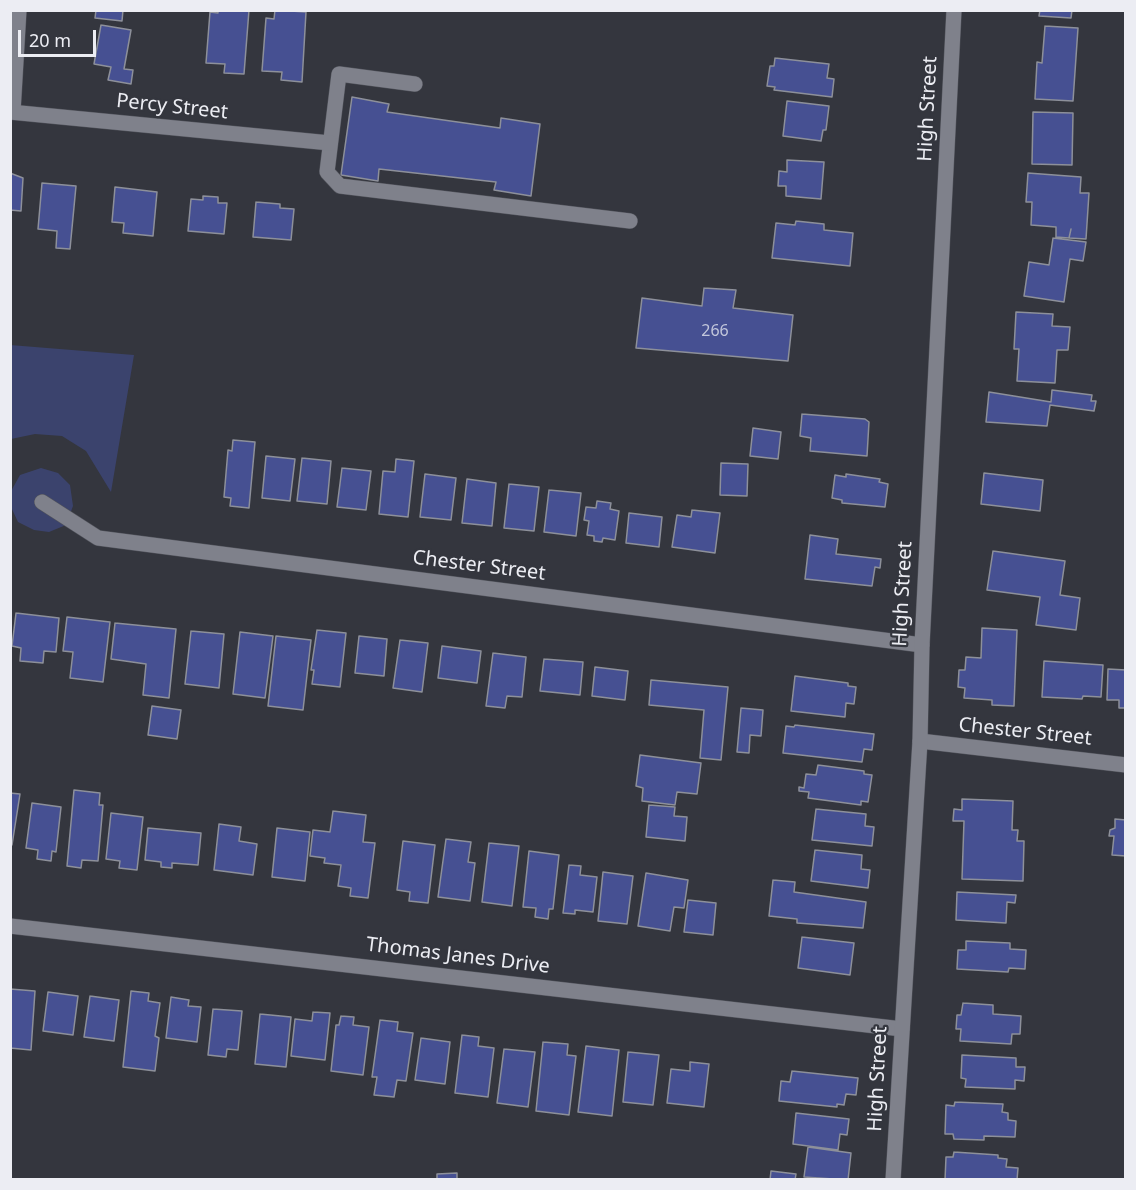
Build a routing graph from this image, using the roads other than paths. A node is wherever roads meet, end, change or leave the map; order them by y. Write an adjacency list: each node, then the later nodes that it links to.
1 (19, 10): 4 (street)
2 (954, 10): 8 (street, High Street)
3 (415, 84): 5 (street)
4 (12, 112): 5 (street, Percy Street)
5 (330, 143): 6 (street)
6 (630, 221)
7 (42, 502): 8 (street, Chester Street)
8 (922, 645): 9 (street, High Street)
9 (920, 741): 10 (street, Chester Street); 12 (street, High Street)
10 (1125, 765)
11 (10, 926): 12 (street, Thomas Janes Drive)
12 (902, 1029): 13 (street, High Street)
13 (893, 1179)

